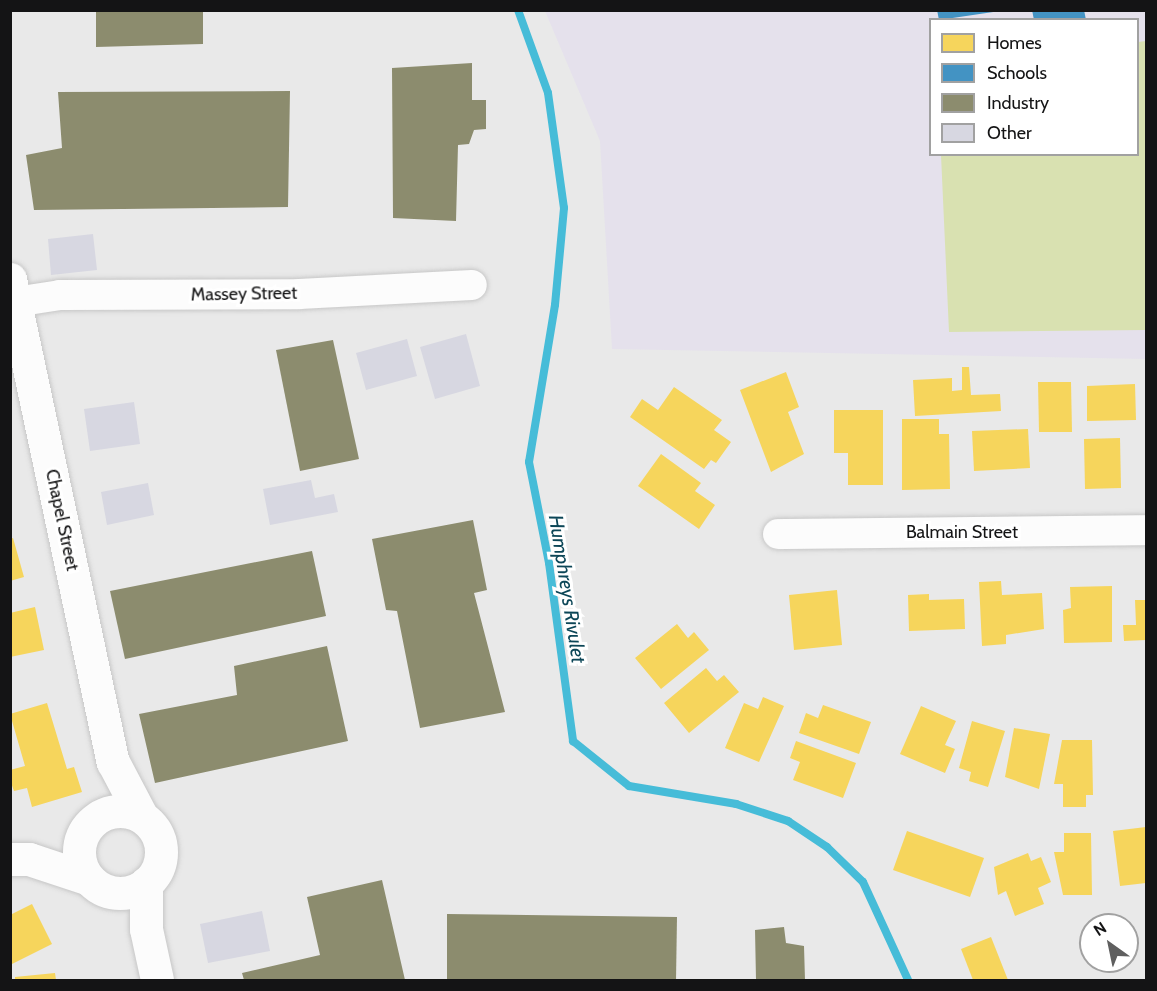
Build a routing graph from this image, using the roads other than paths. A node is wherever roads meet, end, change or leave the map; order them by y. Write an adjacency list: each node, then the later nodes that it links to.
1 (472, 285): 2 (street, Massey Street)
2 (13, 291): 5 (street, Chapel Street)
3 (1146, 531): 4 (street, Balmain Street)
4 (778, 534)
5 (113, 762): 6 (street, Chapel Street); 7 (street)
6 (142, 817): 7 (street); 9 (street)
7 (89, 825): 8 (street); 10 (street)
8 (20, 859): 10 (street)
9 (146, 882): 10 (street); 11 (street)
10 (100, 885): 11 (street)
11 (146, 929): 12 (street)
12 (157, 981)

